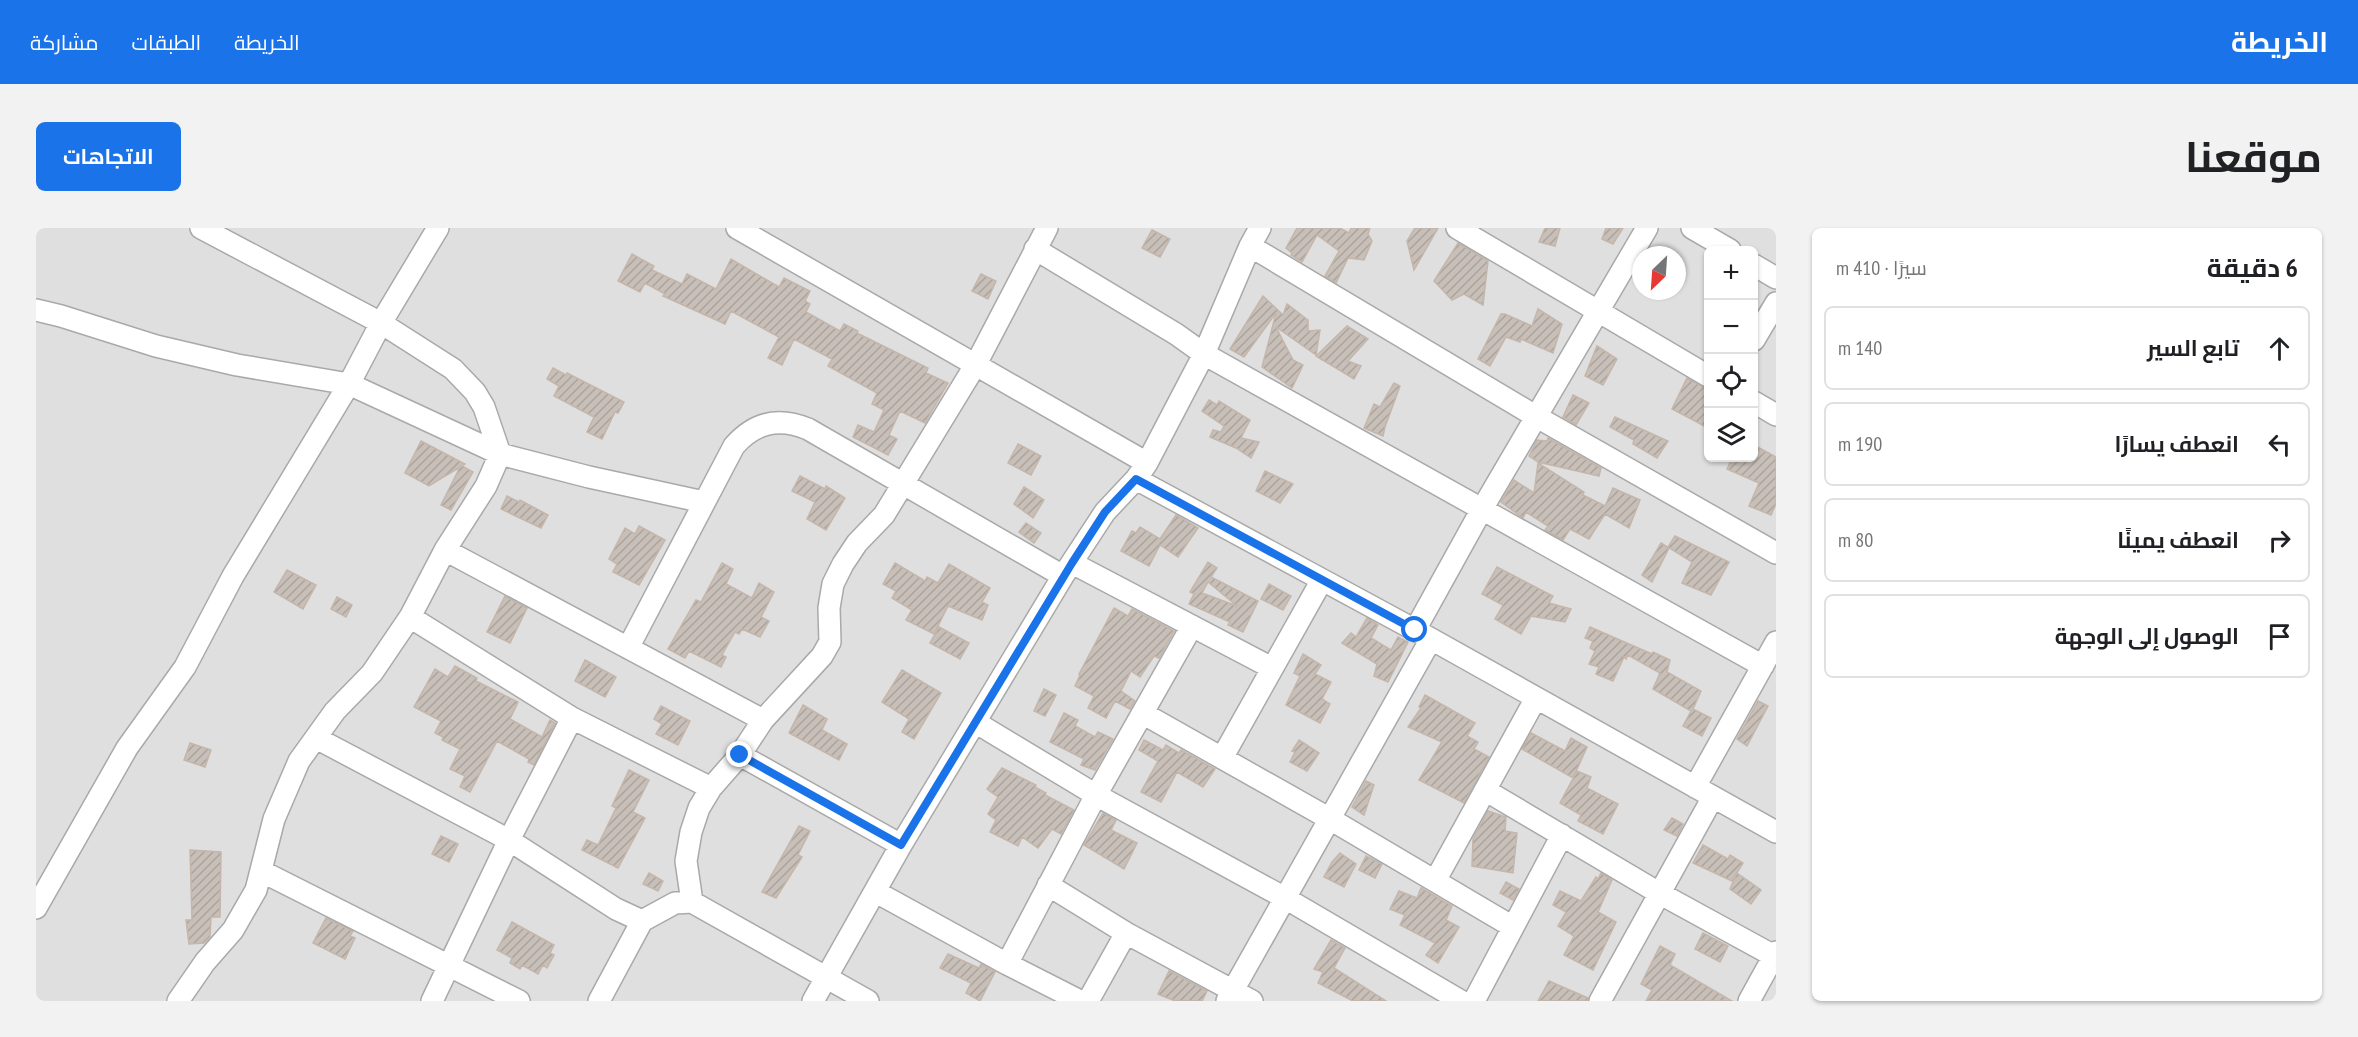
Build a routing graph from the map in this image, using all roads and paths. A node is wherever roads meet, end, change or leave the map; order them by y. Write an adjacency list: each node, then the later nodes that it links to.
1 (201, 228): 16 (street)
2 (438, 228): 16 (street)
3 (737, 228): 19 (street)
4 (1047, 228): 10 (street)
5 (1457, 228): 15 (street)
6 (1647, 228): 15 (street)
7 (1692, 228): 9 (street)
8 (1255, 237): 18 (street); 24 (street)
9 (1723, 246)
10 (1035, 249): 18 (street); 19 (street)
11 (1758, 267): 12 (street)
12 (1776, 278)
13 (1776, 303): 17 (street)
14 (36, 310): 21 (street)
15 (1599, 313): 20 (street); 24 (street)
16 (381, 323): 21 (street); 25 (street)
17 (1758, 333)
18 (1204, 354): 26 (street); 29 (street)
19 (976, 364): 26 (street); 27 (street)
20 (1704, 374)
21 (349, 384): 25 (street); 65 (street)
22 (1758, 404): 23 (street)
23 (1776, 415)
24 (1537, 417): 29 (street); 31 (street)
25 (500, 454): 28 (street); 30 (street)
26 (1141, 471): 32 (street); 33 (street)
27 (903, 483): 28 (street); 32 (street); 44 (street)
28 (705, 502): 38 (street)
29 (1482, 509): 36 (street); 39 (street)
30 (445, 550): 34 (street); 38 (street)
31 (1776, 553)
32 (1068, 570): 35 (street); 45 (street)
33 (1322, 580): 36 (street); 40 (street)
34 (410, 617): 43 (street); 46 (street)
35 (1192, 626): 40 (street); 42 (street)
36 (1423, 635): 41 (street); 53 (street)
37 (1776, 642): 39 (street)
38 (628, 648): 44 (street)
39 (1762, 666): 51 (street)
40 (1272, 668): 48 (street)
41 (1536, 698): 50 (street); 51 (street)
42 (1144, 714): 48 (street); 52 (street)
43 (572, 718): 49 (street); 56 (street)
44 (763, 720): 47 (street)
45 (975, 722): 52 (street); 57 (street)
46 (316, 738): 56 (street); 58 (street)
47 (740, 755): 49 (street); 57 (street)
48 (1222, 758): 53 (street)
49 (711, 788): 64 (street)
50 (1485, 790): 55 (street); 59 (street)
51 (1704, 792): 54 (street); 62 (street)
52 (1096, 795): 60 (street); 63 (street)
53 (1330, 819): 59 (street); 63 (street)
54 (1776, 832)
55 (1562, 836): 62 (street); 67 (street)
56 (509, 840): 66 (street); 71 (street)
57 (901, 845): 61 (street)
58 (261, 872): 71 (street); 74 (street)
59 (1435, 881): 67 (street)
60 (1048, 885): 68 (street); 70 (street)
61 (876, 892): 70 (street); 72 (street)
62 (1659, 892): 69 (street); 85 (street)
63 (1285, 898): 73 (street); 83 (street)
64 (692, 902): 66 (street); 72 (street)
65 (36, 908)
66 (642, 921): 77 (street)
67 (1513, 927): 84 (street)
68 (1126, 933): 73 (street); 81 (street)
69 (1775, 954): 86 (street)
70 (1007, 964): 80 (street)
71 (449, 965): 75 (street); 76 (street)
72 (828, 977): 78 (street); 79 (street)
73 (1230, 996): 82 (street)
74 (178, 1001)
75 (432, 1001)
76 (519, 1001)
77 (599, 1001)
78 (813, 1001)
79 (868, 1001)
80 (1080, 1001)
81 (1088, 1001)
82 (1252, 1001)
83 (1461, 1001)
84 (1474, 1001)
85 (1599, 1001)
86 (1749, 1001)

